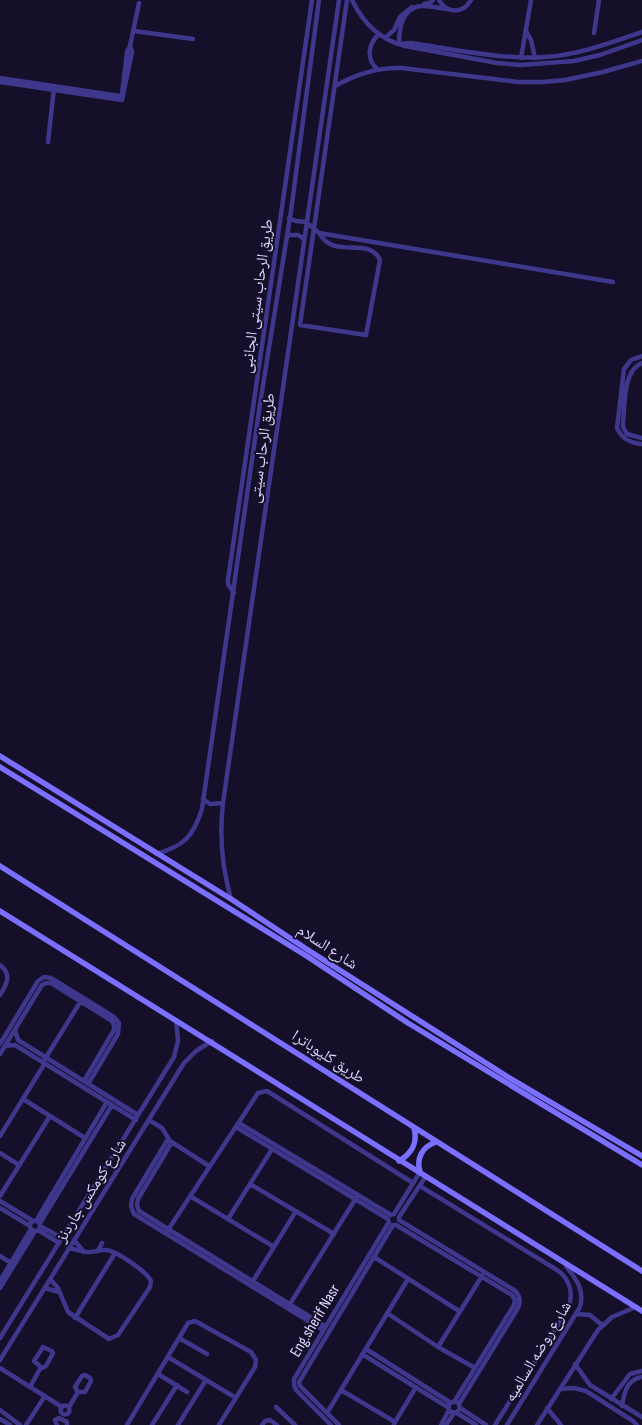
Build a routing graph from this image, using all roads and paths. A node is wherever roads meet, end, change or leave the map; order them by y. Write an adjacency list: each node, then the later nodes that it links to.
1 (312, 0): 22 (street, طريق الرحاب سيتى الجانبى)
2 (319, 0): 23 (street, طريق الرحاب سيتى)
3 (339, 0): 33 (street, طريق الرحاب سيتى)
4 (346, 0): 29 (street)
5 (434, 0): 18 (street)
6 (439, 0): 12 (street)
7 (471, 0): 12 (street)
8 (531, 0): 14 (street)
9 (599, 0): 16 (street)
10 (355, 1): 17 (street)
11 (139, 3): 13 (street)
12 (447, 9): 21 (street)
13 (134, 31): 19 (street); 30 (street)
14 (526, 31): 24 (street); 25 (street)
15 (642, 32): 25 (street)
16 (594, 33)
17 (379, 34): 18 (street); 27 (street)
18 (385, 38): 21 (street)
19 (193, 40)
20 (642, 40): 21 (street)
21 (399, 44): 24 (street)
22 (304, 50): 23 (street); 31 (street, طريق الرحاب سيتى الجانبى)
23 (312, 51): 32 (street, طريق الرحاب سيتى)
24 (521, 58): 25 (street)
25 (535, 58)
26 (642, 60): 27 (street)
27 (377, 70): 29 (street)
28 (0, 80): 30 (street)
29 (335, 86): 34 (street)
30 (54, 89): 35 (street)
31 (294, 118): 32 (street); 36 (street, طريق الرحاب سيتى الجانبى)
32 (303, 118): 37 (street, طريق الرحاب سيتى)
33 (318, 140): 34 (street); 39 (street, طريق الرحاب سيتى)
34 (327, 141): 40 (street)
35 (48, 142)
36 (282, 209): 37 (street); 52 (street, طريق الرحاب سيتى الجانبى)
37 (290, 211): 38 (street, طريق الرحاب سيتى)
38 (290, 218): 39 (street); 42 (street, طريق الرحاب سيتى)
39 (306, 222): 40 (street); 43 (street, طريق الرحاب سيتى)
40 (313, 228): 41 (street); 45 (street)
41 (319, 233): 45 (street); 46 (street)
42 (287, 235): 43 (street); 52 (street, طريق الرحاب سيتى)
43 (304, 239): 44 (street, طريق الرحاب سيتى)
44 (300, 269): 45 (street); 56 (street, طريق الرحاب سيتى)
45 (307, 270)
46 (613, 282)
47 (642, 356): 49 (street)
48 (642, 363): 49 (street)
49 (623, 403): 50 (street); 51 (street)
50 (642, 438)
51 (642, 444)
52 (234, 593): 55 (street, طريق الرحاب سيتى)
53 (0, 756): 57 (main road, شارع السلام)
54 (0, 767): 61 (main road, شارع السلام)
55 (203, 799): 56 (street); 57 (street, طريق الرحاب سيتى)
56 (223, 803): 59 (street, طريق الرحاب سيتى)
57 (156, 854): 59 (main road, شارع السلام)
58 (0, 866): 80 (main road, طريق كليوباترا)
59 (231, 899): 61 (main road, شارع السلام)
60 (0, 911): 65 (main road)
61 (307, 953): 87 (main road, شارع السلام); 90 (main road, شارع السلام)
62 (0, 965): 63 (street)
63 (0, 995)
64 (82, 1000): 66 (street); 68 (street); 71 (street); 73 (street)
65 (175, 1019): 67 (main road); 70 (street, شارع كومكس جاردنز)
66 (15, 1030): 68 (street); 71 (street)
67 (212, 1042): 72 (street, شارع كومكس جاردنز); 88 (main road)
68 (2, 1045): 69 (street); 71 (street)
69 (0, 1054)
70 (174, 1057): 72 (street); 77 (street, شارع كومكس جاردنز)
71 (45, 1061): 73 (street); 74 (street); 75 (street)
72 (184, 1063): 78 (street, شارع كومكس جاردنز)
73 (86, 1082): 77 (street)
74 (23, 1099): 76 (street); 81 (street)
75 (109, 1103): 77 (street); 82 (street); 107 (street)
76 (50, 1116): 82 (street); 89 (street)
77 (137, 1118): 111 (street, شارع كومكس جاردنز)
78 (149, 1120): 83 (street); 110 (street, شارع كومكس جاردنز)
79 (237, 1125): 85 (street); 91 (street); 94 (street)
80 (414, 1128): 84 (main road, طريق كليوباترا); 88 (main road)
81 (0, 1136)
82 (85, 1138): 107 (street)
83 (170, 1141): 91 (street); 108 (street); 142 (street)
84 (436, 1142): 92 (main road); 123 (main road, طريق كليوباترا)
85 (270, 1145): 95 (street); 101 (street)
86 (0, 1153): 89 (street)
87 (642, 1156)
88 (399, 1161): 92 (main road)
89 (19, 1165): 98 (street)
90 (642, 1165)
91 (209, 1166): 99 (street)
92 (420, 1172): 93 (main road); 94 (street)
93 (426, 1176): 96 (street); 121 (main road)
94 (413, 1183): 97 (street)
95 (250, 1184): 104 (street); 105 (street)
96 (420, 1186): 100 (street); 205 (street)
97 (407, 1194): 100 (street); 106 (street)
98 (0, 1196)
99 (190, 1196): 105 (street); 108 (street)
100 (412, 1196): 106 (street)
101 (356, 1197): 106 (street); 109 (street)
102 (0, 1201): 107 (street)
103 (0, 1208): 107 (street)
104 (296, 1211): 109 (street); 113 (street)
105 (228, 1219): 113 (street)
106 (393, 1219): 117 (street); 120 (street); 131 (street, Eng.sherif Nasr)
107 (35, 1226): 111 (street); 122 (street); 129 (street)
108 (168, 1230): 128 (street)
109 (334, 1234): 134 (street)
110 (74, 1240): 114 (street, شارع كومكس جاردنز); 116 (street)
111 (61, 1241): 143 (street, شارع كومكس جاردنز)
112 (102, 1243): 115 (street)
113 (274, 1247): 128 (street)
114 (69, 1248): 116 (street); 125 (street, شارع كومكس جاردنز)
115 (98, 1251): 116 (street); 118 (street)
116 (84, 1252)
117 (446, 1252): 124 (street); 145 (street)
118 (115, 1253): 140 (street); 140 (street)
119 (0, 1256): 122 (street)
120 (374, 1257): 126 (street); 133 (street)
121 (564, 1262): 135 (main road); 139 (street, شارع روضه السالميه)
122 (11, 1263): 127 (street)
123 (642, 1271)
124 (482, 1276): 136 (street); 145 (street)
125 (50, 1279): 130 (street, شارع كومكس جاردنز); 132 (street)
126 (408, 1279): 136 (street); 138 (street)
127 (0, 1281)
128 (253, 1281): 134 (street)
129 (0, 1288)
130 (45, 1288): 132 (street); 151 (street, شارع كومكس جاردنز)
131 (348, 1289): 133 (street); 142 (street, Eng.sherif Nasr)
132 (59, 1292): 140 (street)
133 (353, 1292): 179 (street)
134 (290, 1304): 142 (street)
135 (636, 1307): 137 (main road); 141 (street)
136 (459, 1311): 146 (street)
137 (642, 1311)
138 (387, 1313): 146 (street); 147 (street)
139 (577, 1314): 141 (street); 206 (street, شارع روضه السالميه)
140 (75, 1318)
141 (602, 1325): 152 (street)
142 (324, 1328): 199 (street, Eng.sherif Nasr)
143 (0, 1338)
144 (179, 1338): 148 (street); 150 (street); 170 (street)
145 (496, 1338): 155 (street); 176 (street)
146 (438, 1347): 155 (street)
147 (366, 1349): 149 (street); 176 (street)
148 (207, 1354)
149 (362, 1354): 163 (street); 165 (street)
150 (168, 1357): 157 (street); 159 (street)
151 (0, 1360)
152 (575, 1364): 160 (street); 164 (street)
153 (0, 1368): 162 (street)
154 (41, 1368): 154 (street); 162 (street)
155 (475, 1368): 176 (street)
156 (642, 1371): 171 (street)
157 (158, 1374): 161 (street); 192 (street)
158 (642, 1377): 173 (street)
159 (206, 1380): 170 (street); 194 (street)
160 (590, 1385): 166 (street); 171 (street)
161 (177, 1386): 168 (street); 193 (street)
162 (30, 1387): 169 (street)
163 (416, 1387): 176 (street); 187 (street)
164 (560, 1388): 166 (street); 177 (street)
165 (341, 1390): 179 (street); 187 (street)
166 (586, 1391): 186 (street)
167 (78, 1392): 175 (street)
168 (187, 1392)
169 (44, 1396): 174 (street); 189 (street)
170 (236, 1398): 195 (street)
171 (611, 1399): 173 (street)
172 (276, 1406): 198 (street)
173 (622, 1406): 181 (street)
174 (62, 1407): 175 (street); 180 (street)
175 (69, 1407): 180 (street)
176 (454, 1408): 201 (street); 202 (street); 203 (street); 204 (street)
177 (548, 1408): 207 (street); 208 (street)
178 (0, 1410): 185 (street)
179 (327, 1413): 200 (street)
180 (66, 1414): 184 (street)
181 (636, 1415): 182 (street); 186 (street)
182 (642, 1417)
183 (0, 1418): 185 (street)
184 (63, 1419): 190 (street); 191 (street)
185 (8, 1421): 188 (street)
186 (635, 1423)
187 (394, 1424)
188 (20, 1425)
189 (26, 1425)
190 (56, 1425)
191 (68, 1425)
192 (127, 1425)
193 (152, 1425)
194 (178, 1425)
195 (219, 1425)
196 (262, 1425): 197 (street)
197 (276, 1425)
198 (295, 1425)
199 (331, 1425)
200 (339, 1425)
201 (441, 1425)
202 (446, 1425)
203 (476, 1425)
204 (486, 1425)
205 (495, 1425)
206 (507, 1425)
207 (537, 1425)
208 (561, 1425)

